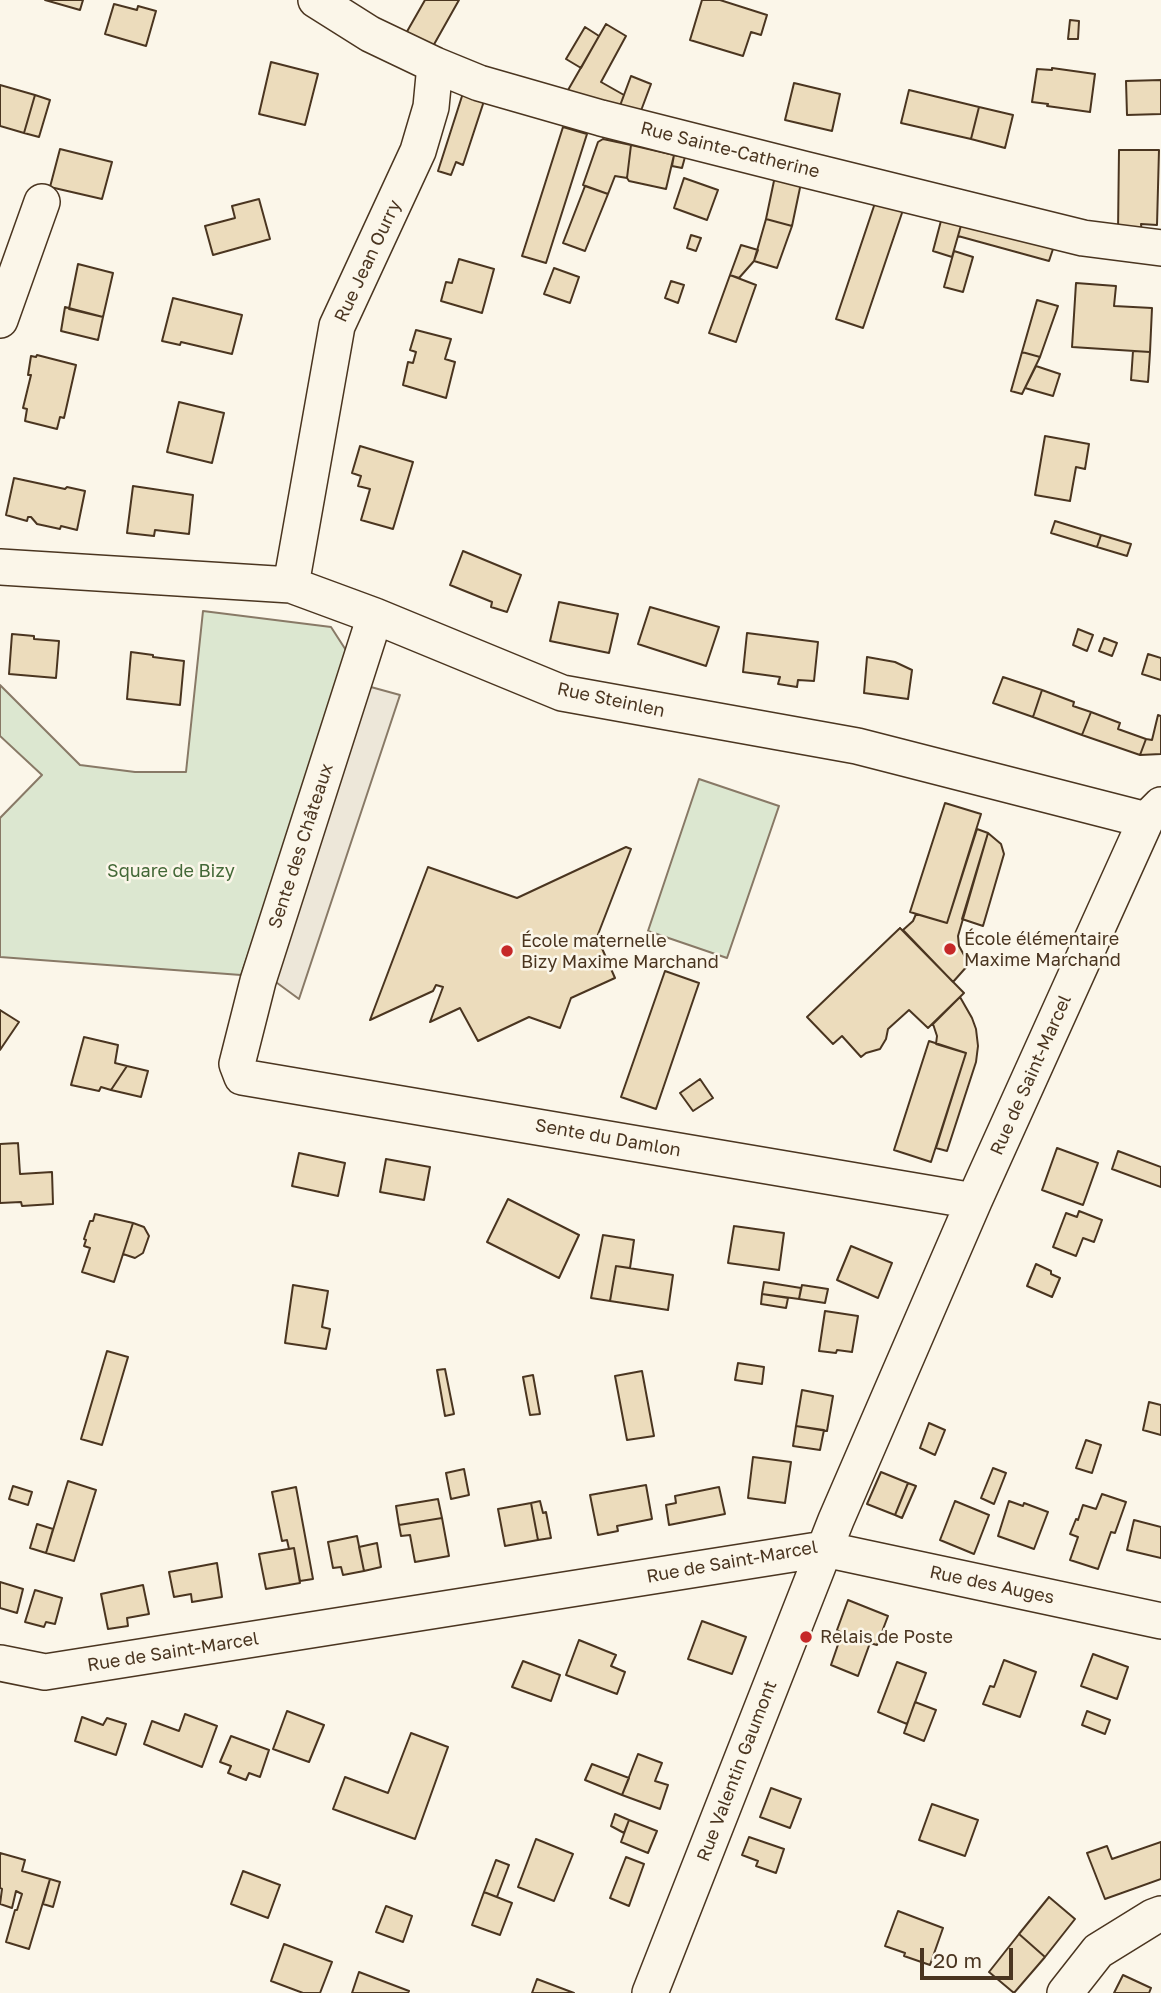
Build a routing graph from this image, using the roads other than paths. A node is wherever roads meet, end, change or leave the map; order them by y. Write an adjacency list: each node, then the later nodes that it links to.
1 (316, 0): 2 (street, Rue Sainte-Catherine)
2 (435, 65): 4 (street, Rue Sainte-Catherine); 7 (street, Rue Jean Ourry)
3 (42, 202): 5 (street)
4 (1161, 248)
5 (0, 320)
6 (0, 567): 7 (street, Rue Steinlen)
7 (291, 585): 8 (street, Rue Steinlen)
8 (374, 616): 9 (street, Rue Steinlen); 10 (street, Sente des Châteaux)
9 (1154, 812): 11 (street, Rue de Saint-Marcel)
10 (242, 1077): 11 (street, Sente du Damlon)
11 (974, 1200): 12 (street, Rue de Saint-Marcel)
12 (824, 1549): 13 (street, Rue des Auges); 14 (street, Rue de Saint-Marcel); 16 (street, Rue Valentin Gaumont)
13 (1161, 1622)
14 (0, 1663)
15 (1161, 1914): 17 (street)
16 (650, 1993)
17 (1065, 1993)

